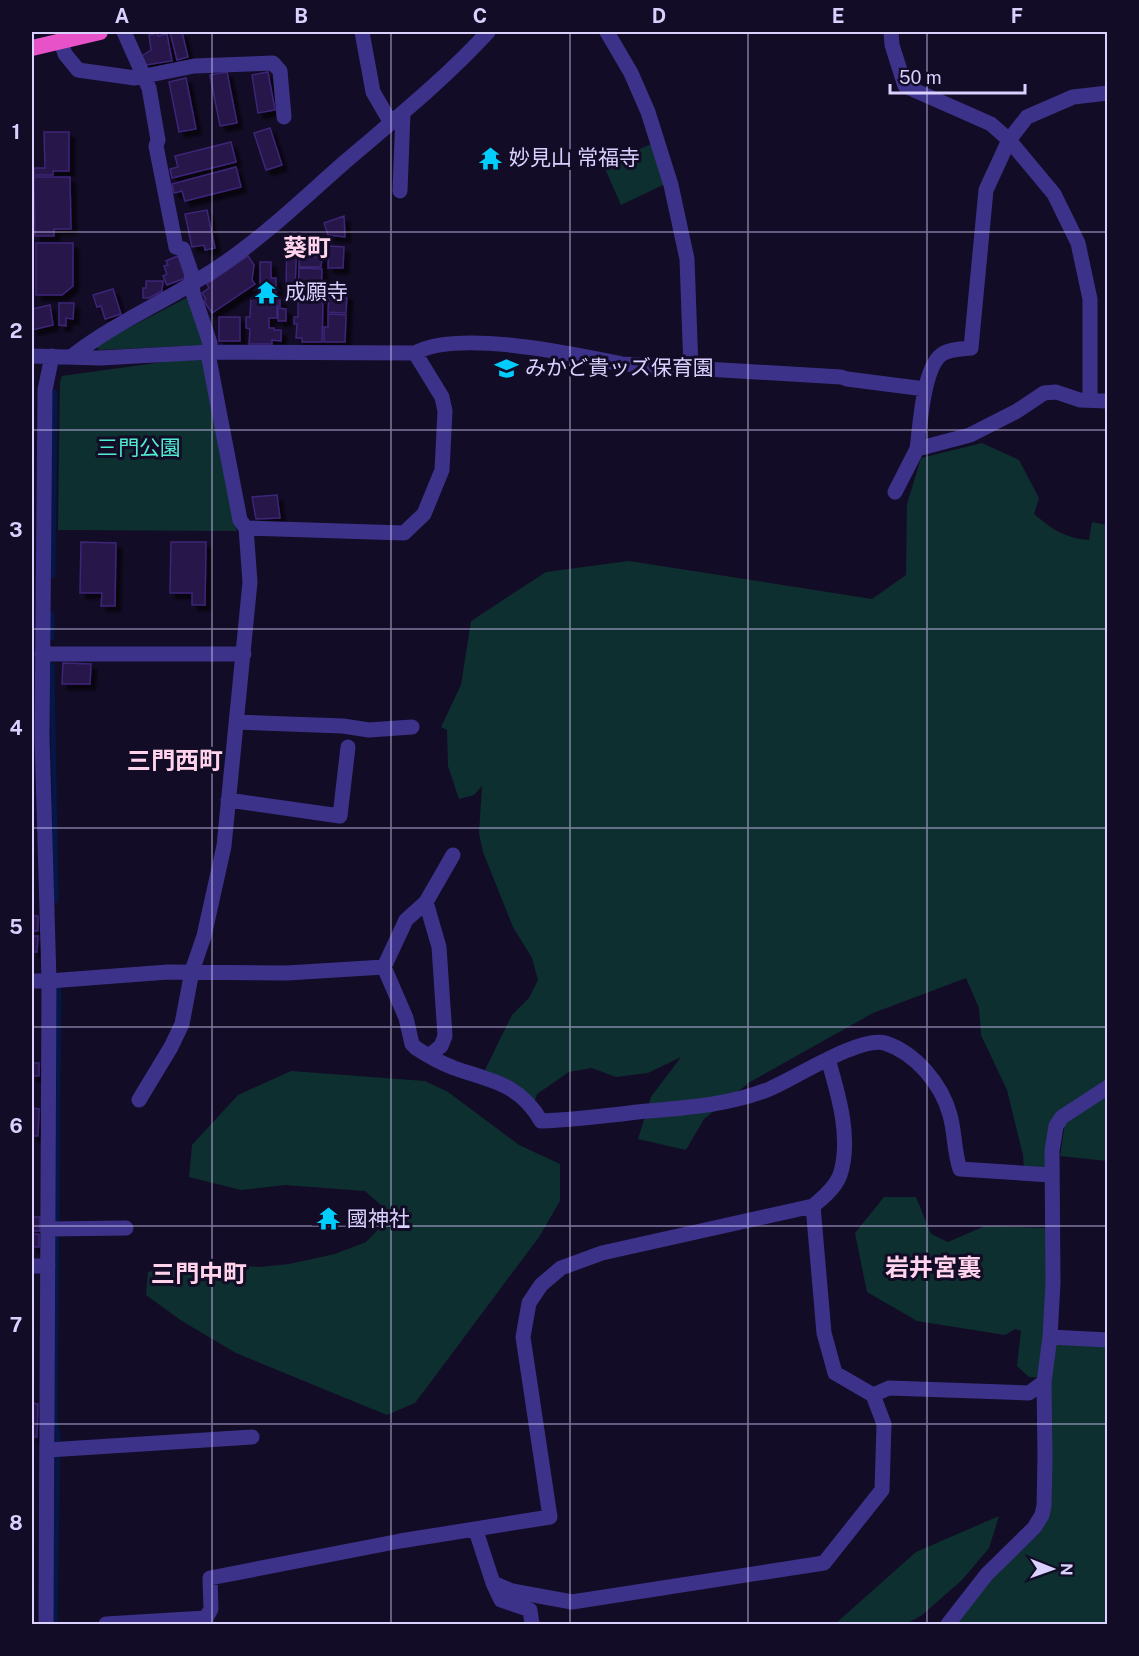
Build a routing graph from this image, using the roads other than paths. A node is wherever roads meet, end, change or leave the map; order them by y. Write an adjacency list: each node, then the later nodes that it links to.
1 (99, 32): 7 (highway)
2 (124, 32): 9 (street)
3 (362, 32): 12 (street)
4 (488, 32): 12 (street)
5 (607, 32): 21 (street)
6 (891, 32): 13 (street)
7 (61, 42): 8 (highway); 9 (street)
8 (32, 48)
9 (144, 77): 11 (street); 15 (street)
10 (1107, 93): 13 (street)
11 (284, 117)
12 (397, 118): 14 (street); 15 (street)
13 (1009, 140): 22 (street); 23 (street)
14 (400, 191)
15 (192, 285): 16 (street); 20 (street)
16 (210, 352): 18 (street); 20 (street); 27 (street)
17 (33, 353): 19 (street)
18 (415, 353): 21 (street); 27 (street)
19 (52, 356): 20 (street); 28 (street)
20 (71, 357)
21 (691, 369): 22 (street)
22 (925, 389): 25 (street)
23 (1090, 400): 24 (street); 25 (street)
24 (1107, 401)
25 (917, 450): 26 (street)
26 (895, 492)
27 (246, 528): 29 (street)
28 (42, 654): 29 (street); 39 (street)
29 (244, 654): 30 (street)
30 (237, 722): 31 (street); 33 (street)
31 (412, 727)
32 (348, 747): 33 (street)
33 (228, 800): 37 (street)
34 (453, 855): 35 (street)
35 (426, 902): 36 (street); 40 (street)
36 (384, 967): 37 (street); 40 (street)
37 (192, 972): 39 (street); 43 (street)
38 (32, 981): 39 (street)
39 (49, 981): 47 (street)
40 (429, 1056): 41 (street)
41 (828, 1059): 44 (street); 45 (street)
42 (1107, 1087): 44 (street)
43 (139, 1100)
44 (1051, 1175): 50 (street)
45 (813, 1206): 53 (street); 56 (street)
46 (126, 1228): 47 (street)
47 (54, 1229): 49 (street)
48 (32, 1266): 49 (street)
49 (48, 1266): 55 (street)
50 (1050, 1337): 51 (street); 52 (street)
51 (1107, 1340)
52 (1044, 1382): 53 (street); 62 (street)
53 (873, 1395): 57 (street)
54 (252, 1437): 55 (street)
55 (55, 1450): 59 (street)
56 (476, 1531): 57 (street); 58 (street)
57 (493, 1583): 61 (street)
58 (206, 1621): 60 (street)
59 (46, 1624)
60 (106, 1624)
61 (532, 1624)
62 (948, 1624)

